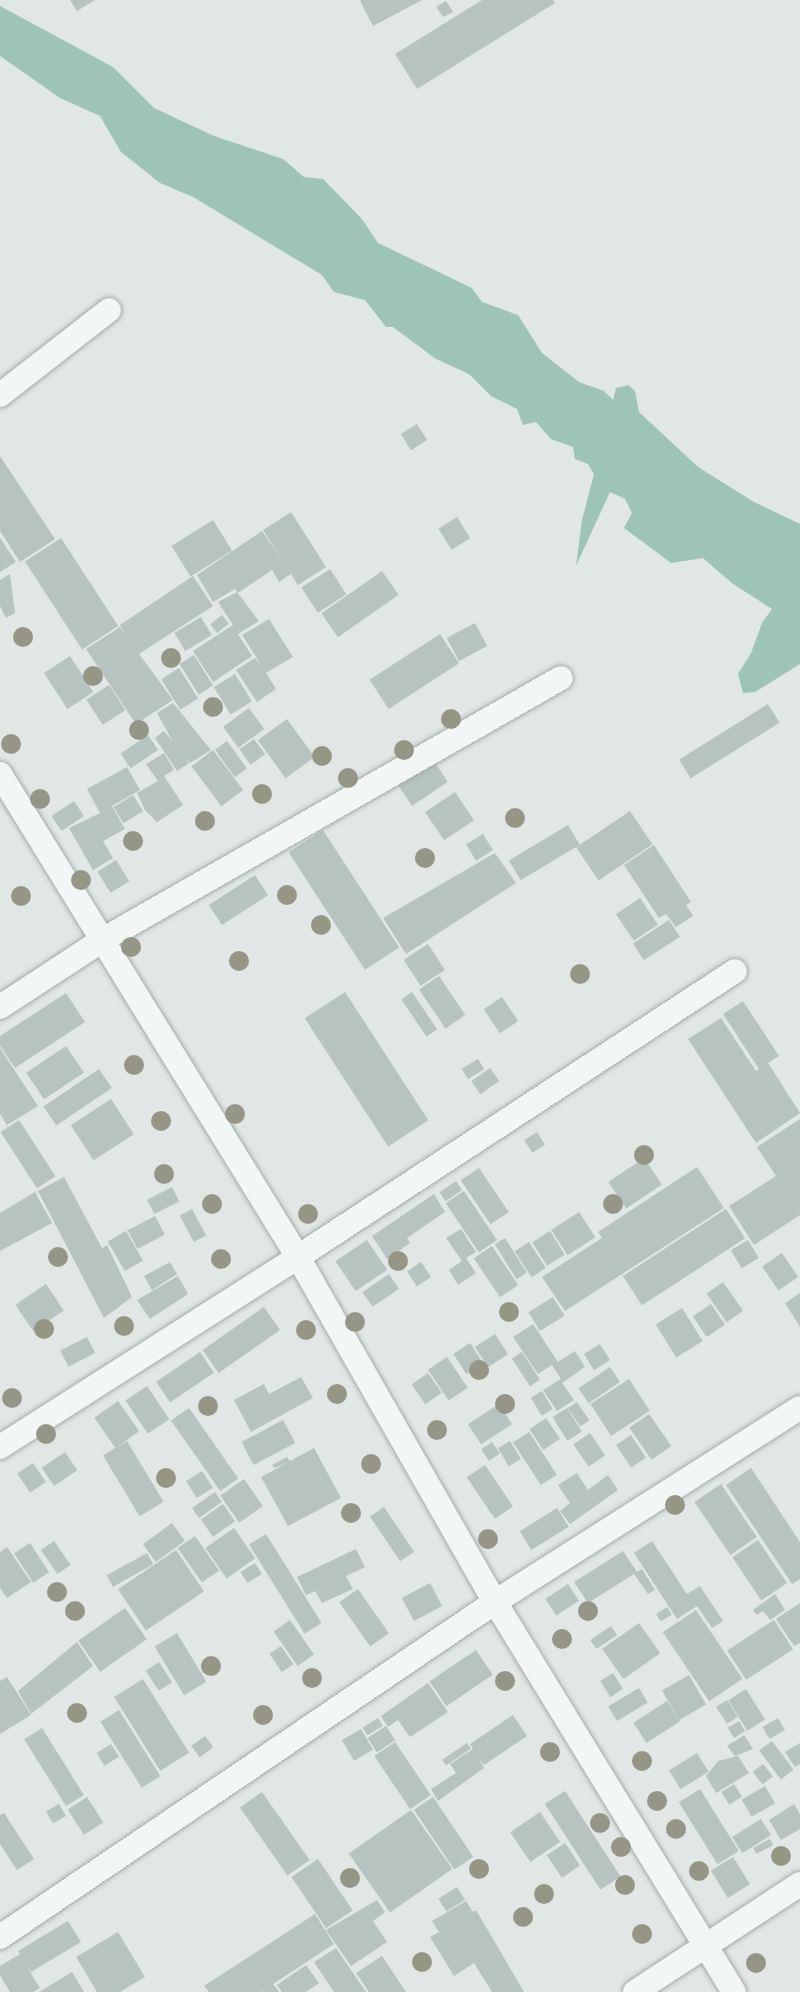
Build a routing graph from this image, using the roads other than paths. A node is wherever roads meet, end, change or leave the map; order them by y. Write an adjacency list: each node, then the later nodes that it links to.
1 (109, 310): 2 (street)
2 (0, 395)
3 (561, 678): 5 (street)
4 (0, 774): 5 (street)
5 (104, 939): 7 (street); 8 (street)
6 (735, 971): 8 (street)
7 (0, 1007)
8 (298, 1257): 10 (street); 11 (street)
9 (800, 1408): 11 (street)
10 (0, 1447)
11 (495, 1602): 13 (street); 14 (street)
12 (800, 1884): 14 (street)
13 (0, 1937)
14 (706, 1946): 15 (street); 16 (street)
15 (635, 1992)
16 (734, 1992)

